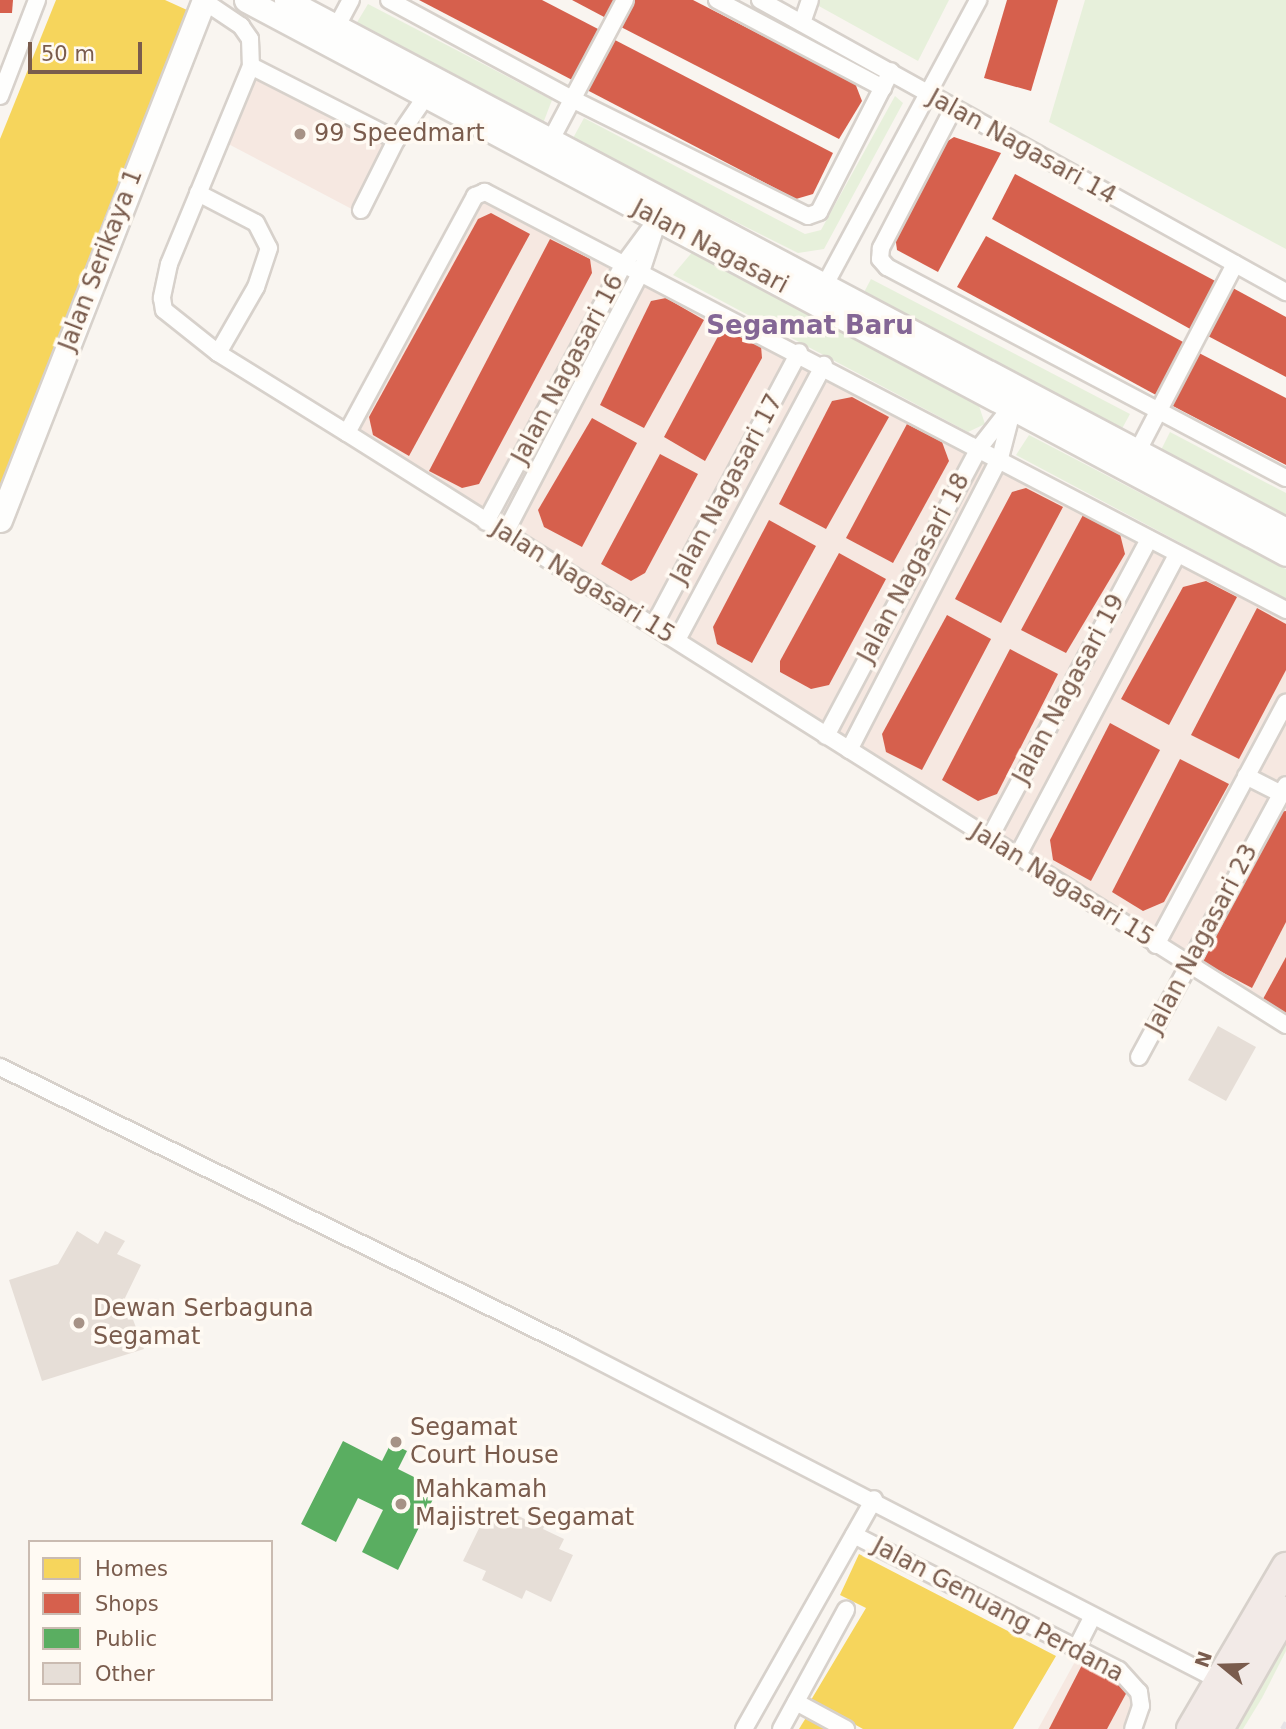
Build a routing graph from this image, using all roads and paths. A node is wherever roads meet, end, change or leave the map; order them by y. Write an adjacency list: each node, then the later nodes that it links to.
1 (37, 0): 18 (street)
2 (204, 0): 14 (street); 42 (street, Jalan Serikaya 1)
3 (246, 0): 19 (street, Jalan Nagasari)
4 (286, 0): 13 (street, Jalan Nagasari)
5 (351, 0): 13 (street)
6 (389, 0): 20 (street)
7 (625, 0): 20 (street)
8 (717, 0): 16 (street)
9 (760, 0): 12 (street, Jalan Nagasari 14)
10 (810, 0): 12 (street)
11 (978, 0): 17 (street)
12 (802, 23): 15 (street, Jalan Nagasari 14)
13 (337, 26): 23 (street, Jalan Nagasari)
14 (251, 66): 22 (street); 24 (street, Jalan Nagasari 15)
15 (891, 71): 16 (street); 17 (street, Jalan Nagasari 14)
16 (883, 88): 20 (street)
17 (928, 95): 21 (street, Jalan Nagasari 14); 31 (street)
18 (0, 96)
19 (426, 96): 22 (street); 23 (street, Jalan Nagasari)
20 (572, 99): 23 (street)
21 (953, 109): 28 (street, Jalan Nagasari 14); 36 (street)
22 (396, 140): 25 (street)
23 (545, 149): 26 (street, Jalan Nagasari)
24 (198, 193): 33 (street, Jalan Nagasari 15); 33 (street)
25 (361, 210)
26 (661, 211): 27 (street, Jalan Nagasari 16); 29 (street); 31 (street, Jalan Nagasari)
27 (624, 264): 29 (street); 37 (street); 43 (street, Jalan Nagasari 16)
28 (1235, 264): 30 (street, Jalan Nagasari 14); 36 (street)
29 (641, 272): 32 (street); 45 (street)
30 (1286, 292)
31 (820, 294): 35 (street, Jalan Nagasari)
32 (799, 352): 34 (street); 50 (street, Jalan Nagasari 17)
33 (218, 353): 37 (street, Jalan Nagasari 15)
34 (824, 365): 38 (street); 51 (street)
35 (1016, 397): 38 (street, Jalan Nagasari 18); 39 (street); 40 (street, Jalan Nagasari)
36 (1158, 414): 40 (street); 41 (street)
37 (347, 433): 43 (street, Jalan Nagasari 15)
38 (979, 447): 39 (street); 53 (street, Jalan Nagasari 18)
39 (1000, 458): 46 (street); 54 (street)
40 (1132, 462): 44 (street, Jalan Nagasari); 47 (street, Jalan Nagasari)
41 (1286, 478)
42 (0, 520)
43 (486, 522): 45 (street, Jalan Nagasari 15)
44 (1286, 530)
45 (505, 533): 50 (street, Jalan Nagasari 15)
46 (1149, 539): 48 (street); 57 (street, Jalan Nagasari 19)
47 (1286, 554)
48 (1177, 555): 49 (street); 58 (street)
49 (1286, 610)
50 (654, 625): 51 (street, Jalan Nagasari 15)
51 (677, 640): 53 (street, Jalan Nagasari 15)
52 (1286, 703): 55 (street)
53 (825, 736): 54 (street, Jalan Nagasari 15)
54 (849, 750): 57 (street, Jalan Nagasari 15)
55 (1247, 776): 56 (street); 59 (street)
56 (1283, 790): 60 (street, Jalan Nagasari 23)
57 (989, 839): 58 (street, Jalan Nagasari 15)
58 (1017, 858): 59 (street, Jalan Nagasari 15)
59 (1156, 945): 60 (street, Jalan Nagasari 15)
60 (1189, 966): 61 (street, Jalan Nagasari 15); 62 (street, Jalan Nagasari 23)
61 (1286, 1025)
62 (1139, 1057)
63 (0, 1067): 64 (street)
64 (874, 1499): 65 (street); 69 (street)
65 (854, 1535): 70 (street, Jalan Genuang Perdana); 73 (street)
66 (1286, 1567): 71 (highway)
67 (846, 1610): 72 (street)
68 (1286, 1611): 71 (highway)
69 (1092, 1618): 70 (street); 71 (street)
70 (1076, 1649): 76 (street, Jalan Genuang Perdana)
71 (1231, 1688): 77 (highway); 78 (highway)
72 (796, 1702): 74 (street); 75 (street)
73 (744, 1729)
74 (781, 1729)
75 (846, 1729)
76 (1133, 1729)
77 (1191, 1729)
78 (1219, 1729)

